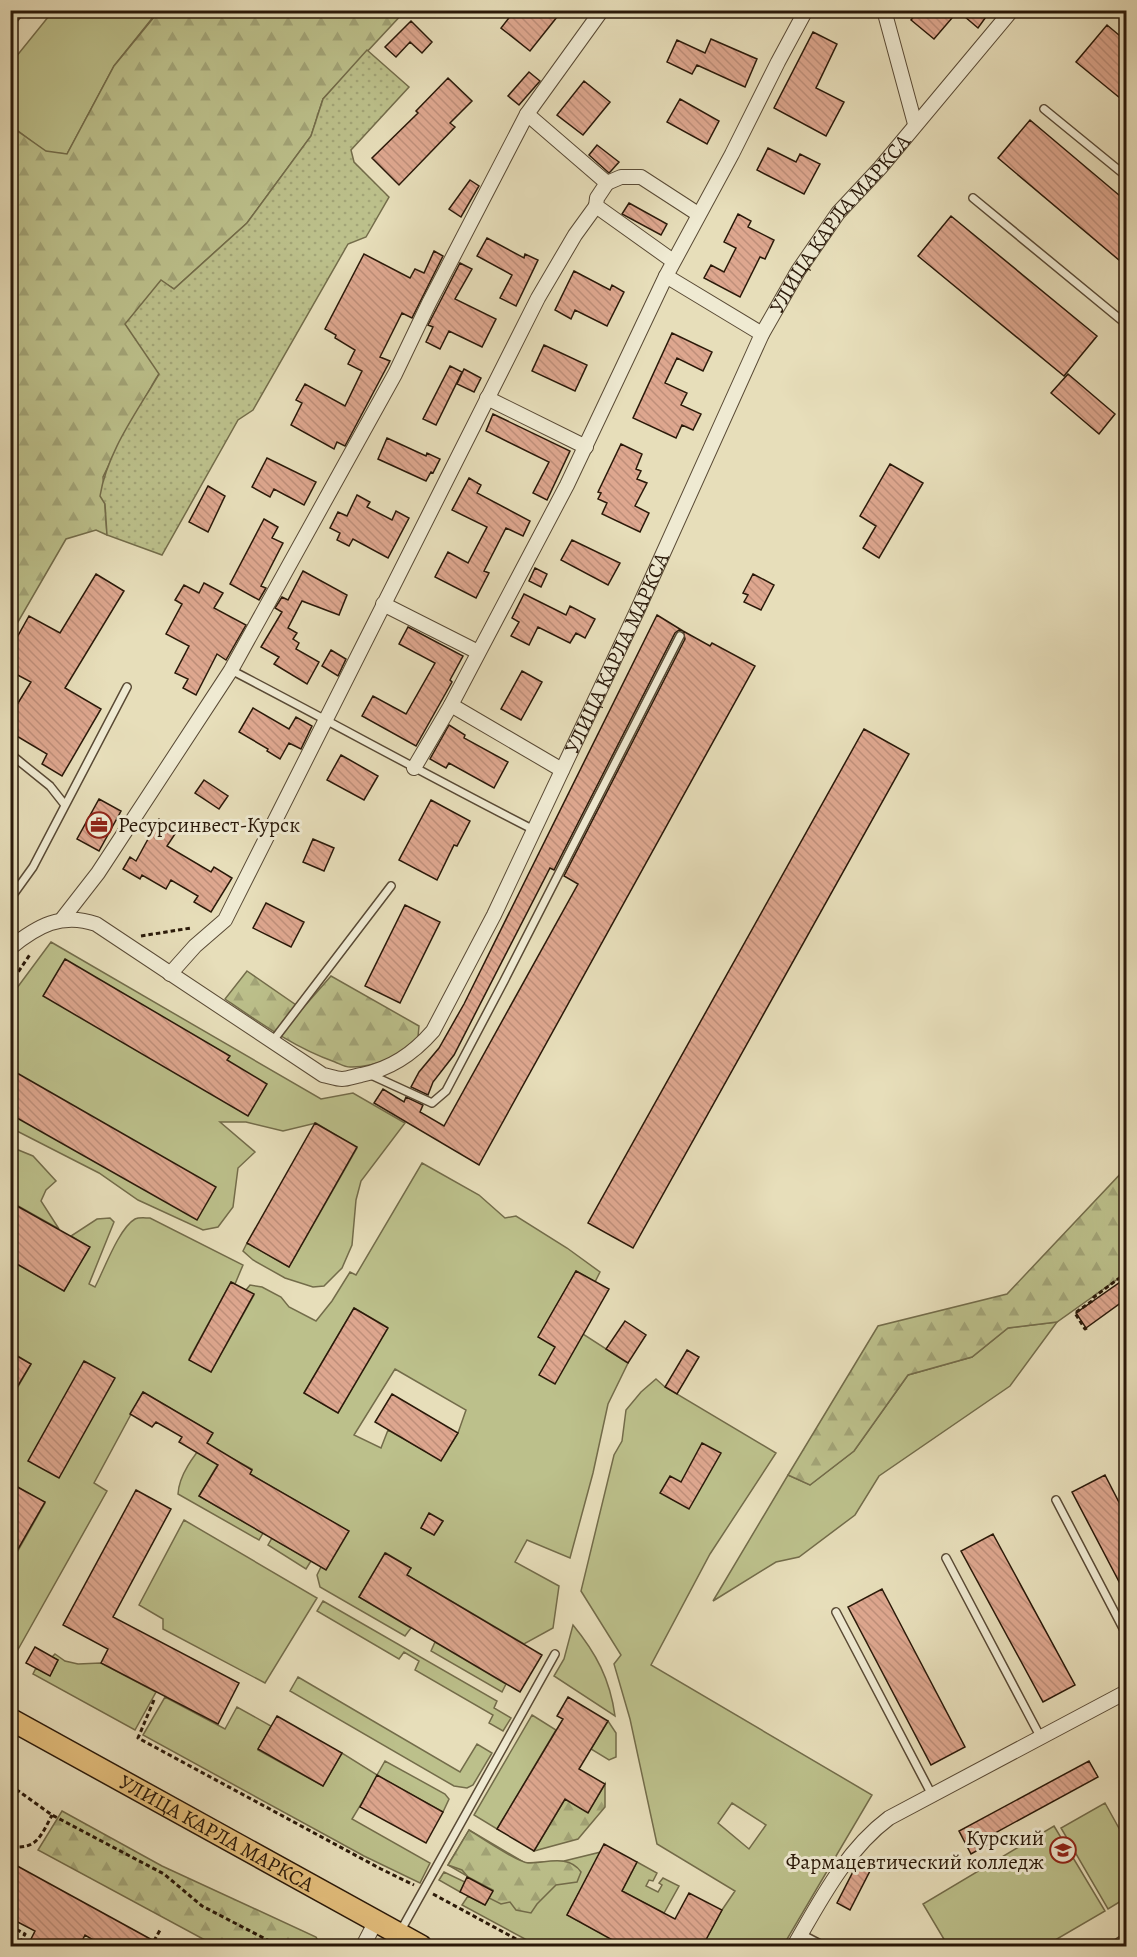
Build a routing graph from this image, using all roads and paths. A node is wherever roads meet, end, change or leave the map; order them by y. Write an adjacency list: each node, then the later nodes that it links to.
1 (21, 10): 6 (lane)
2 (602, 10): 8 (street)
3 (806, 10): 14 (street)
4 (884, 10): 9 (street, УЛИЦА КАРЛА МАРКСА)
5 (1011, 10): 9 (street)
6 (10, 24)
7 (1044, 109): 10 (lane)
8 (526, 114): 11 (street); 24 (street)
9 (915, 124): 18 (street, УЛИЦА КАРЛА МАРКСА)
10 (1126, 176)
11 (607, 183): 13 (street); 14 (street)
12 (973, 198): 17 (lane)
13 (596, 206): 15 (street); 19 (street)
14 (698, 214): 15 (street)
15 (673, 261): 16 (street)
16 (666, 276): 18 (street); 20 (street)
17 (1126, 324)
18 (762, 334): 30 (street, УЛИЦА КАРЛА МАРКСА)
19 (487, 398): 20 (street); 21 (street)
20 (586, 447): 23 (street)
21 (382, 604): 23 (street); 27 (street)
22 (680, 636): 41 (lane)
23 (478, 652): 26 (street)
24 (231, 670): 27 (lane); 35 (street)
25 (127, 687): 31 (lane)
26 (451, 705): 29 (street); 30 (street)
27 (326, 719): 29 (lane); 39 (street)
28 (10, 756): 31 (lane)
29 (414, 768): 32 (lane)
30 (562, 770): 32 (street, УЛИЦА КАРЛА МАРКСА)
31 (65, 805): 34 (lane)
32 (534, 830): 41 (street, УЛИЦА КАРЛА МАРКСА)
33 (391, 886): 40 (lane)
34 (10, 899)
35 (63, 918): 37 (street, УЛИЦА КАРЛА МАРКСА); 38 (street)
36 (193, 928): 37 (path)
37 (120, 940): 39 (street, УЛИЦА КАРЛА МАРКСА)
38 (10, 948)
39 (170, 974): 40 (street, УЛИЦА КАРЛА МАРКСА)
40 (272, 1042): 41 (street, УЛИЦА КАРЛА МАРКСА)
41 (368, 1074)
42 (1126, 1273): 43 (path)
43 (1087, 1328)
44 (1056, 1500): 47 (lane)
45 (946, 1558): 52 (lane)
46 (837, 1612): 54 (lane)
47 (1126, 1634)
48 (555, 1654): 57 (lane)
49 (1126, 1692): 52 (street)
50 (154, 1700): 57 (path)
51 (10, 1719): 58 (main road, УЛИЦА КАРЛА МАРКСА)
52 (1041, 1738): 54 (street)
53 (10, 1785): 55 (path)
54 (933, 1795): 63 (street)
55 (52, 1815): 56 (path); 66 (path)
56 (12, 1847)
57 (424, 1889): 61 (lane); 69 (path)
58 (376, 1922): 61 (main road, УЛИЦА КАРЛА МАРКСА); 67 (street)
59 (10, 1926): 65 (path)
60 (160, 1930): 64 (path)
61 (399, 1934): 68 (main road, УЛИЦА КАРЛА МАРКСА)
62 (1126, 1937): 71 (lane)
63 (797, 1940): 70 (lane)
64 (154, 1941)
65 (18, 1947)
66 (279, 1947)
67 (363, 1947)
68 (421, 1947)
69 (529, 1947)
70 (824, 1947)
71 (1113, 1947)

